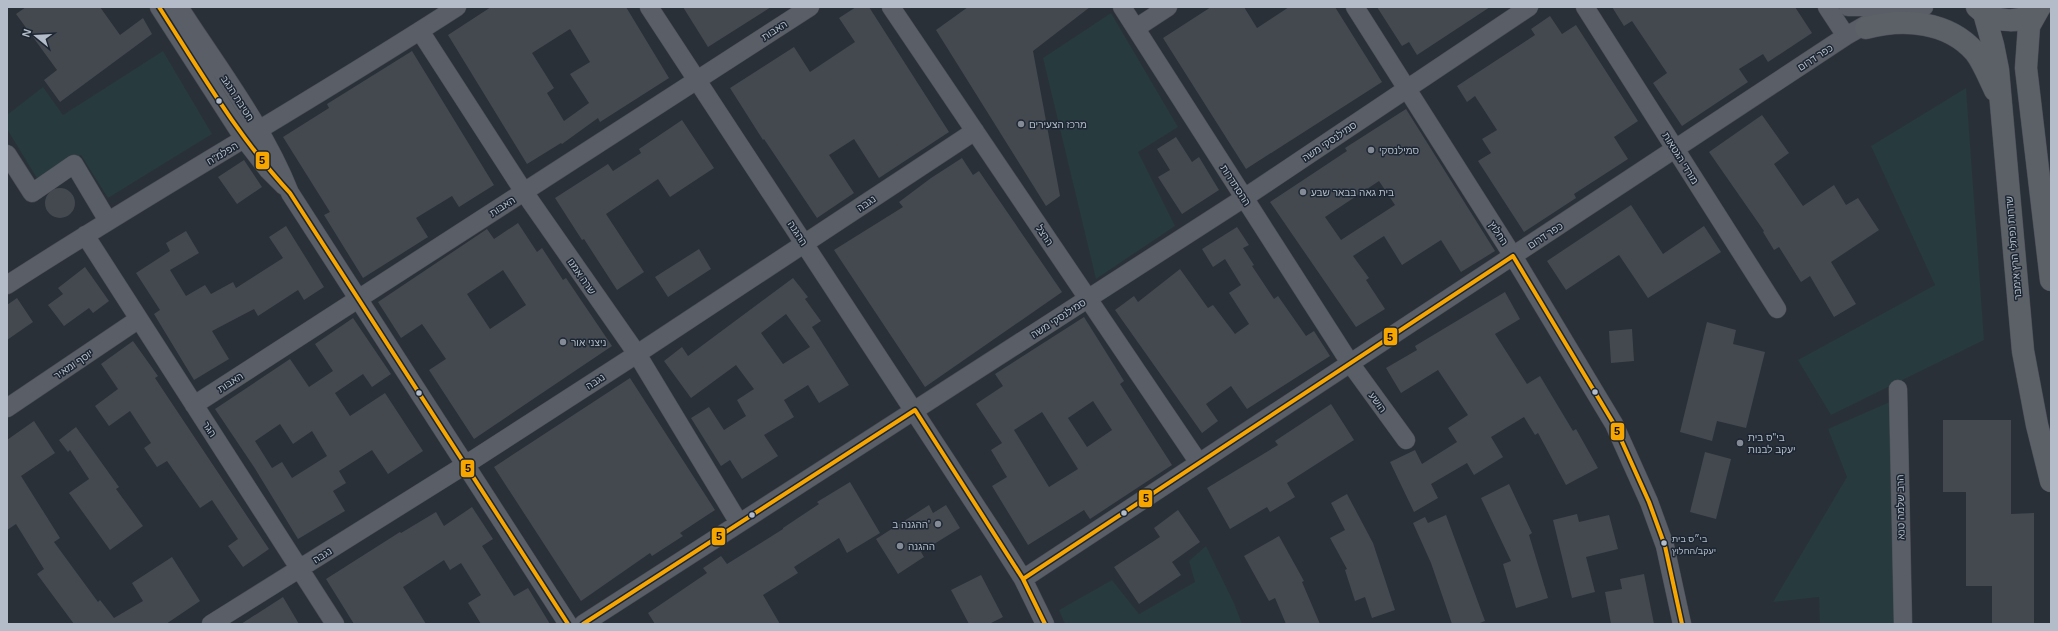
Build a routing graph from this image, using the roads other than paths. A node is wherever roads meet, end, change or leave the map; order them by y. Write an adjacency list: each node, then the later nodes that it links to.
1 (159, 7): 27 (street, חטיבת הנגב)
2 (179, 7): 27 (street, חטיבת הנגב)
3 (457, 7): 21 (street, הפלמ"ח)
4 (649, 7): 23 (street, ההגנה)
5 (810, 7): 23 (street, האבות)
6 (891, 7): 26 (street, הרצל)
7 (1122, 7): 19 (street, ההסתדרות)
8 (1168, 7): 19 (street)
9 (1355, 7): 24 (street, החלוץ)
10 (1529, 7): 24 (street, סמילנסקי משה)
11 (1585, 7): 28 (street, מורדי הגטאות)
12 (1827, 7): 22 (street)
13 (1848, 7): 14 (street)
14 (1880, 7)
15 (1897, 7): 22 (street, כפר דרום)
16 (1924, 7): 20 (street, כפר דרום)
17 (2039, 8): 18 (main road); 36 (main road)
18 (1981, 10): 25 (main road, שדרות נפתלי הרץ אימבר)
19 (1136, 28): 31 (street, ההסתדרות)
20 (1866, 28): 22 (street, כפר דרום); 25 (main road)
21 (420, 31): 27 (street, הפלמ"ח); 30 (street, שרה אמנו)
22 (1846, 36): 28 (street, כפר דרום)
23 (698, 81): 30 (street, האבות); 34 (street, ההגנה)
24 (1407, 89): 31 (street, סמילנסקי משה); 35 (street, החלוץ)
25 (2000, 98): 51 (main road, שדרות נפתלי הרץ אימבר)
26 (975, 131): 34 (street, נגבה); 38 (street, הרצל)
27 (251, 134): 32 (street, הפלמ"ח); 39 (street, חטיבת הנגב)
28 (1675, 148): 35 (street, כפר דרום); 40 (street, מורדי הגטאות)
29 (7, 154): 32 (street)
30 (524, 192): 39 (street, האבות); 42 (street, שרה אמנו)
31 (1244, 198): 38 (street, סמילנסקי משה); 43 (street, ההסתדרות)
32 (108, 221): 33 (street, הפלמ"ח)
33 (85, 235): 37 (street, הפלמ"ח); 41 (street, הגר)
34 (806, 244): 42 (street, נגבה); 47 (street, ההגנה)
35 (1513, 256): 43 (street, כפר דרום); 60 (street, החלוץ)
36 (2051, 280)
37 (7, 285)
38 (1088, 298): 47 (street, סמילנסקי משה); 49 (street, הרצל)
39 (359, 299): 45 (street, האבות); 50 (street, חטיבת הנגב)
40 (1777, 309)
41 (139, 319): 45 (street, הגר); 46 (street, יוסף ומאיר)
42 (637, 354): 50 (street, נגבה); 52 (street, שרה אמנו)
43 (1350, 363): 48 (street, הושע); 49 (street, כפר דרום)
44 (1898, 389): 61 (street, הרב שלמה טנא)
45 (194, 405): 53 (street, הגר)
46 (7, 408)
47 (915, 410): 52 (street, סמילנסקי משה); 54 (street, ההגנה)
48 (1406, 440)
49 (1199, 463): 54 (street, כפר דרום)
50 (465, 465): 53 (street, נגבה); 57 (street, חטיבת הנגב)
51 (2051, 481)
52 (739, 523): 58 (street, סמילנסקי משה)
53 (299, 569): 55 (street, נגבה); 56 (street, הגר)
54 (1023, 579): 59 (street, ההגנה)
55 (211, 624)
56 (335, 624)
57 (568, 624)
58 (583, 624)
59 (1045, 624)
60 (1682, 624)
61 (1903, 624)

